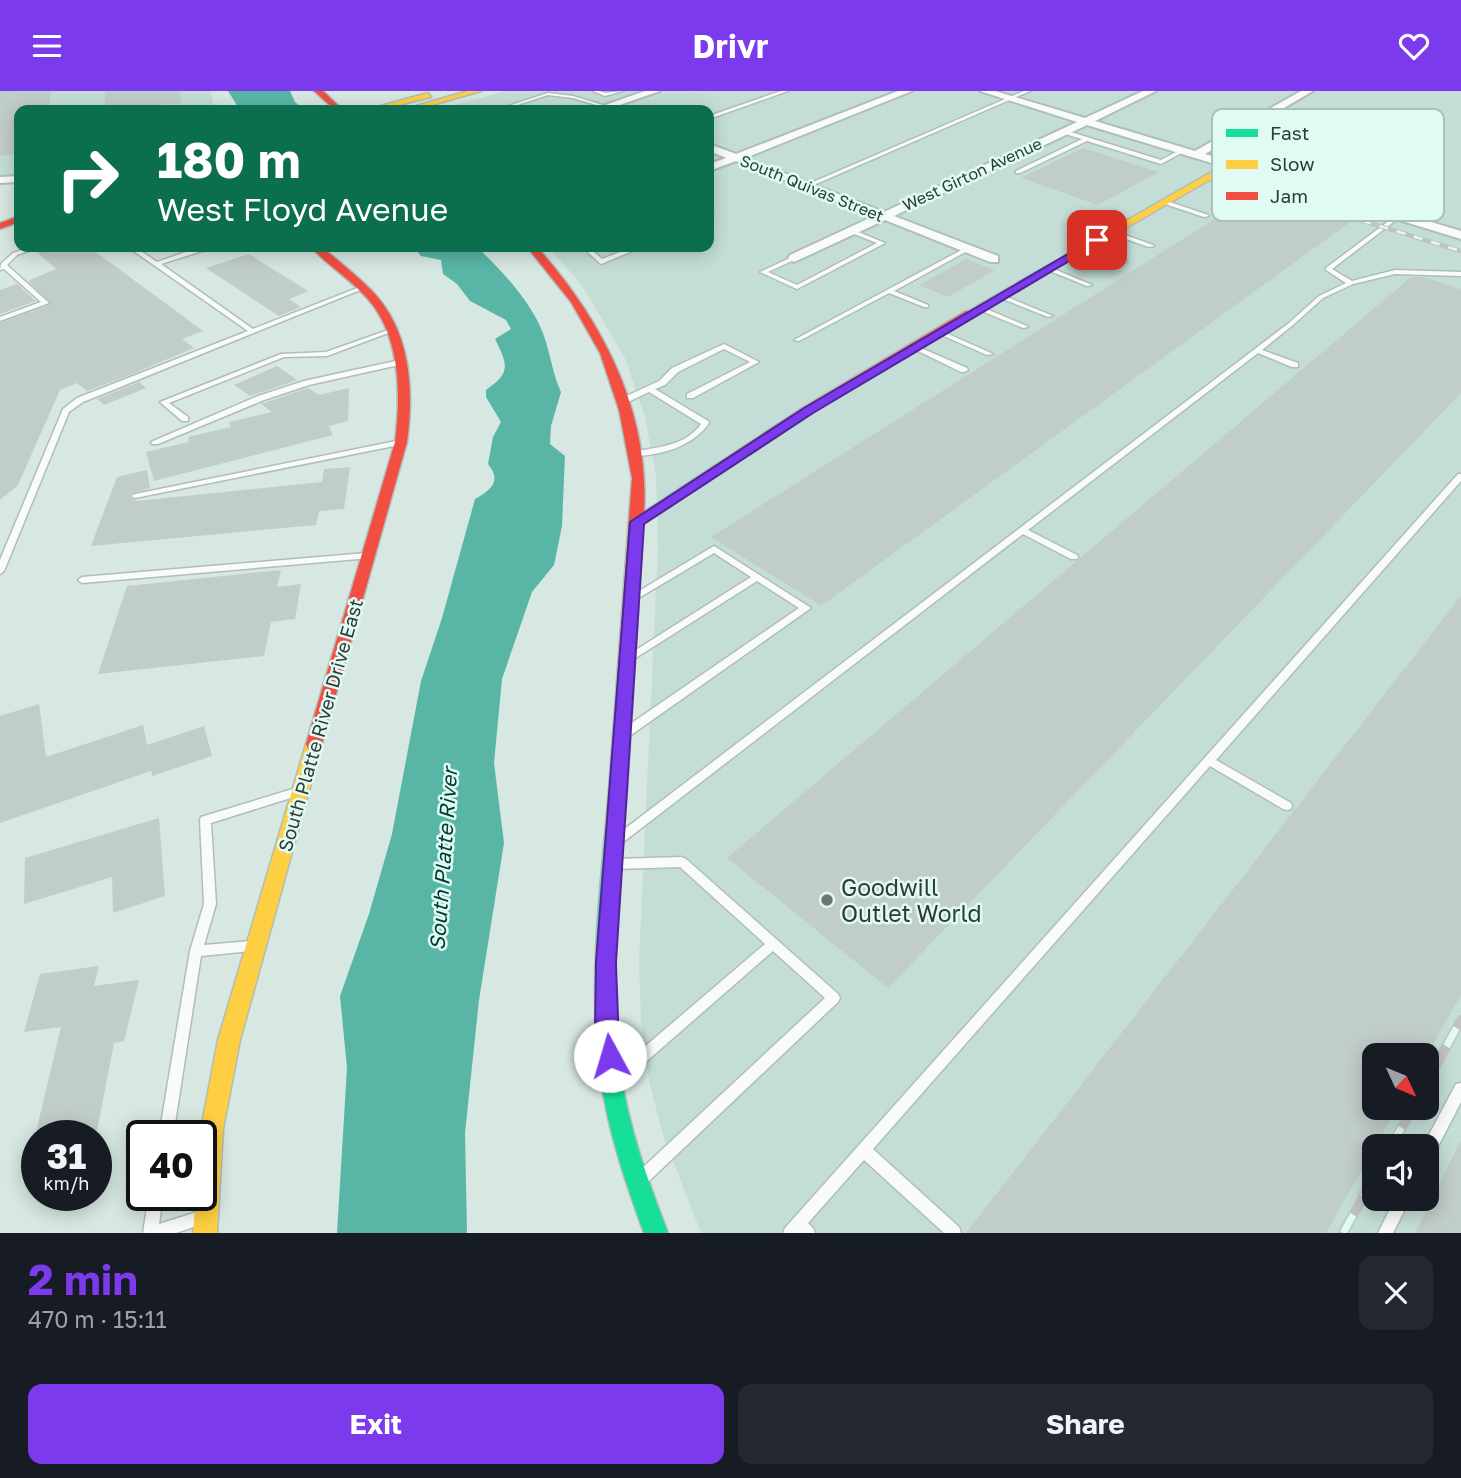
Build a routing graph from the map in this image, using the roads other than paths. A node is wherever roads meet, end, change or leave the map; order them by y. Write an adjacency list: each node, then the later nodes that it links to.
1 (318, 91): 17 (main road)
2 (442, 91): 18 (main road)
3 (477, 91): 19 (main road)
4 (595, 91): 14 (lane)
5 (655, 91): 16 (street)
6 (758, 91): 7 (lane)
7 (765, 91)
8 (786, 91): 22 (lane)
9 (908, 91): 30 (street)
10 (985, 91): 15 (street)
11 (1028, 91): 15 (lane)
12 (1151, 91): 23 (street, West Girton Avenue)
13 (1308, 91): 21 (street)
14 (605, 95): 16 (lane); 16 (lane)
15 (1010, 99): 23 (street); 35 (lane)
16 (612, 104): 20 (lane)
17 (333, 105)
18 (391, 105)
19 (425, 105)
20 (514, 105)
21 (1276, 109)
22 (714, 116)
23 (1086, 121): 24 (street, West Girton Avenue); 28 (street)
24 (1064, 132): 25 (lane); 37 (street, West Girton Avenue)
25 (1087, 139): 28 (lane); 33 (lane)
26 (1212, 146): 29 (street)
27 (714, 149): 30 (street, South Quivas Street)
28 (1182, 151): 29 (street)
29 (1196, 155): 31 (street)
30 (735, 157): 32 (street); 35 (street, South Quivas Street)
31 (1212, 160)
32 (714, 166)
33 (1018, 172)
34 (1212, 175): 36 (main road)
35 (807, 186): 37 (street, South Quivas Street)
36 (1164, 202): 38 (lane); 42 (main road)
37 (882, 216): 41 (street, West Girton Avenue); 46 (street, South Quivas Street)
38 (1206, 216)
39 (1391, 221): 61 (lane)
40 (1415, 221): 43 (street)
41 (851, 230): 54 (street, West Girton Avenue); 54 (lane)
42 (1111, 232): 44 (lane); 45 (main road)
43 (1461, 235)
44 (1151, 246)
45 (1084, 248): 56 (lane); 59 (main road)
46 (967, 249): 55 (street, South Quivas Street); 64 (lane)
47 (21, 252): 58 (lane)
48 (138, 252): 57 (lane)
49 (191, 252): 57 (lane)
50 (322, 252): 63 (main road, South Platte River Drive East)
51 (537, 252): 83 (main road)
52 (592, 252): 53 (lane)
53 (629, 252)
54 (794, 258)
55 (993, 259)
56 (1124, 262)
57 (156, 264): 72 (lane)
58 (2, 267): 69 (lane)
59 (1047, 268): 62 (lane); 65 (main road)
60 (1461, 274): 61 (lane)
61 (1351, 283): 76 (lane)
62 (1090, 285)
63 (362, 288): 71 (main road, South Platte River Drive East); 72 (lane)
64 (890, 291): 66 (lane); 74 (lane)
65 (1000, 296): 67 (main road); 68 (lane)
66 (926, 306)
67 (979, 308): 70 (lane); 73 (main road)
68 (1050, 316)
69 (0, 319)
70 (1025, 327)
71 (393, 330): 78 (main road, South Platte River Drive East); 84 (lane)
72 (252, 331): 94 (lane)
73 (939, 332): 75 (main road); 77 (lane)
74 (797, 340)
75 (914, 347): 80 (lane); 90 (main road)
76 (1256, 350): 79 (lane); 91 (lane)
77 (989, 354)
78 (400, 362): 85 (lane); 86 (main road, South Platte River Drive East)
79 (1294, 365)
80 (964, 370)
81 (650, 389): 82 (lane); 83 (lane); 87 (lane)
82 (690, 396)
83 (625, 400): 87 (main road)
84 (185, 419)
85 (155, 442)
86 (401, 442): 89 (lane); 92 (main road, South Platte River Drive East)
87 (636, 454): 90 (main road)
88 (1461, 476): 100 (lane)
89 (135, 496)
90 (637, 522): 97 (main road)
91 (1022, 530): 93 (lane); 103 (lane)
92 (369, 556): 96 (lane); 101 (main road, South Platte River Drive East)
93 (1074, 557)
94 (0, 571)
95 (757, 577): 97 (lane); 98 (lane); 99 (lane)
96 (82, 580)
97 (631, 599): 98 (main road)
98 (627, 660): 99 (main road)
99 (622, 735): 103 (main road)
100 (1209, 761): 102 (lane); 112 (lane)
101 (302, 790): 106 (main road, South Platte River Drive East); 107 (lane)
102 (1287, 806)
103 (615, 842): 104 (main road)
104 (614, 864): 105 (lane); 108 (main road)
105 (773, 944): 108 (lane); 113 (lane)
106 (257, 946): 107 (lane); 116 (main road, South Platte River Drive East)
107 (196, 951): 110 (lane)
108 (613, 1083): 113 (main road)
109 (1461, 1089): 111 (lane)
110 (169, 1120)
111 (1437, 1134)
112 (864, 1150): 117 (lane); 118 (lane)
113 (638, 1182): 120 (main road)
114 (154, 1211): 119 (lane)
115 (1397, 1211): 121 (lane)
116 (205, 1225): 119 (lane)
117 (799, 1230)
118 (954, 1232)
119 (152, 1233)
120 (656, 1233)
121 (1385, 1233)

